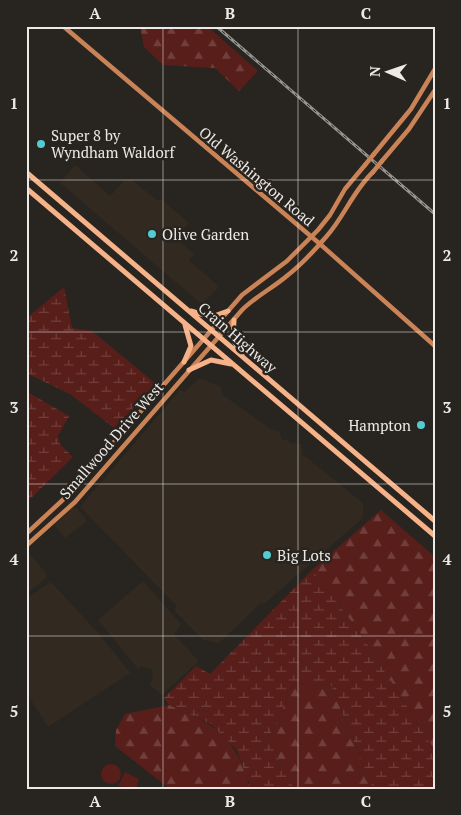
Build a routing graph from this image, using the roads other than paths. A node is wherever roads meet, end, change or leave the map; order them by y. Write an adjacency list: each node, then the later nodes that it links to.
1 (63, 26): 6 (main road, Old Washington Road)
2 (435, 69): 6 (main road, Smallwood Drive West, bridge)
3 (435, 90): 7 (main road, Smallwood Drive West, bridge)
4 (26, 172): 8 (highway, Crain Highway)
5 (26, 188): 11 (highway, Crain Highway)
6 (311, 238): 7 (main road, Old Washington Road); 9 (main road, Smallwood Drive West)
7 (320, 244): 10 (main road, Smallwood Drive West); 16 (main road, Old Washington Road)
8 (187, 309): 9 (highway); 12 (highway, Crain Highway)
9 (228, 311): 12 (main road, Smallwood Drive West)
10 (234, 320): 13 (main road, Smallwood Drive West); 19 (highway)
11 (183, 323): 14 (highway, Crain Highway); 17 (highway)
12 (212, 330): 13 (highway, Crain Highway); 14 (main road, Smallwood Drive West)
13 (219, 337): 15 (main road, Smallwood Drive West); 19 (highway, Crain Highway)
14 (204, 340): 15 (highway, Crain Highway); 17 (main road, Smallwood Drive West)
15 (211, 346): 18 (highway, Crain Highway); 20 (main road, Smallwood Drive West)
16 (435, 346)
17 (184, 362): 22 (main road, Smallwood Drive West)
18 (234, 365): 20 (highway); 23 (highway, Crain Highway)
19 (250, 365): 21 (highway, Crain Highway)
20 (189, 370): 24 (main road, Smallwood Drive West)
21 (435, 521)
22 (26, 534)
23 (435, 536)
24 (26, 546)

